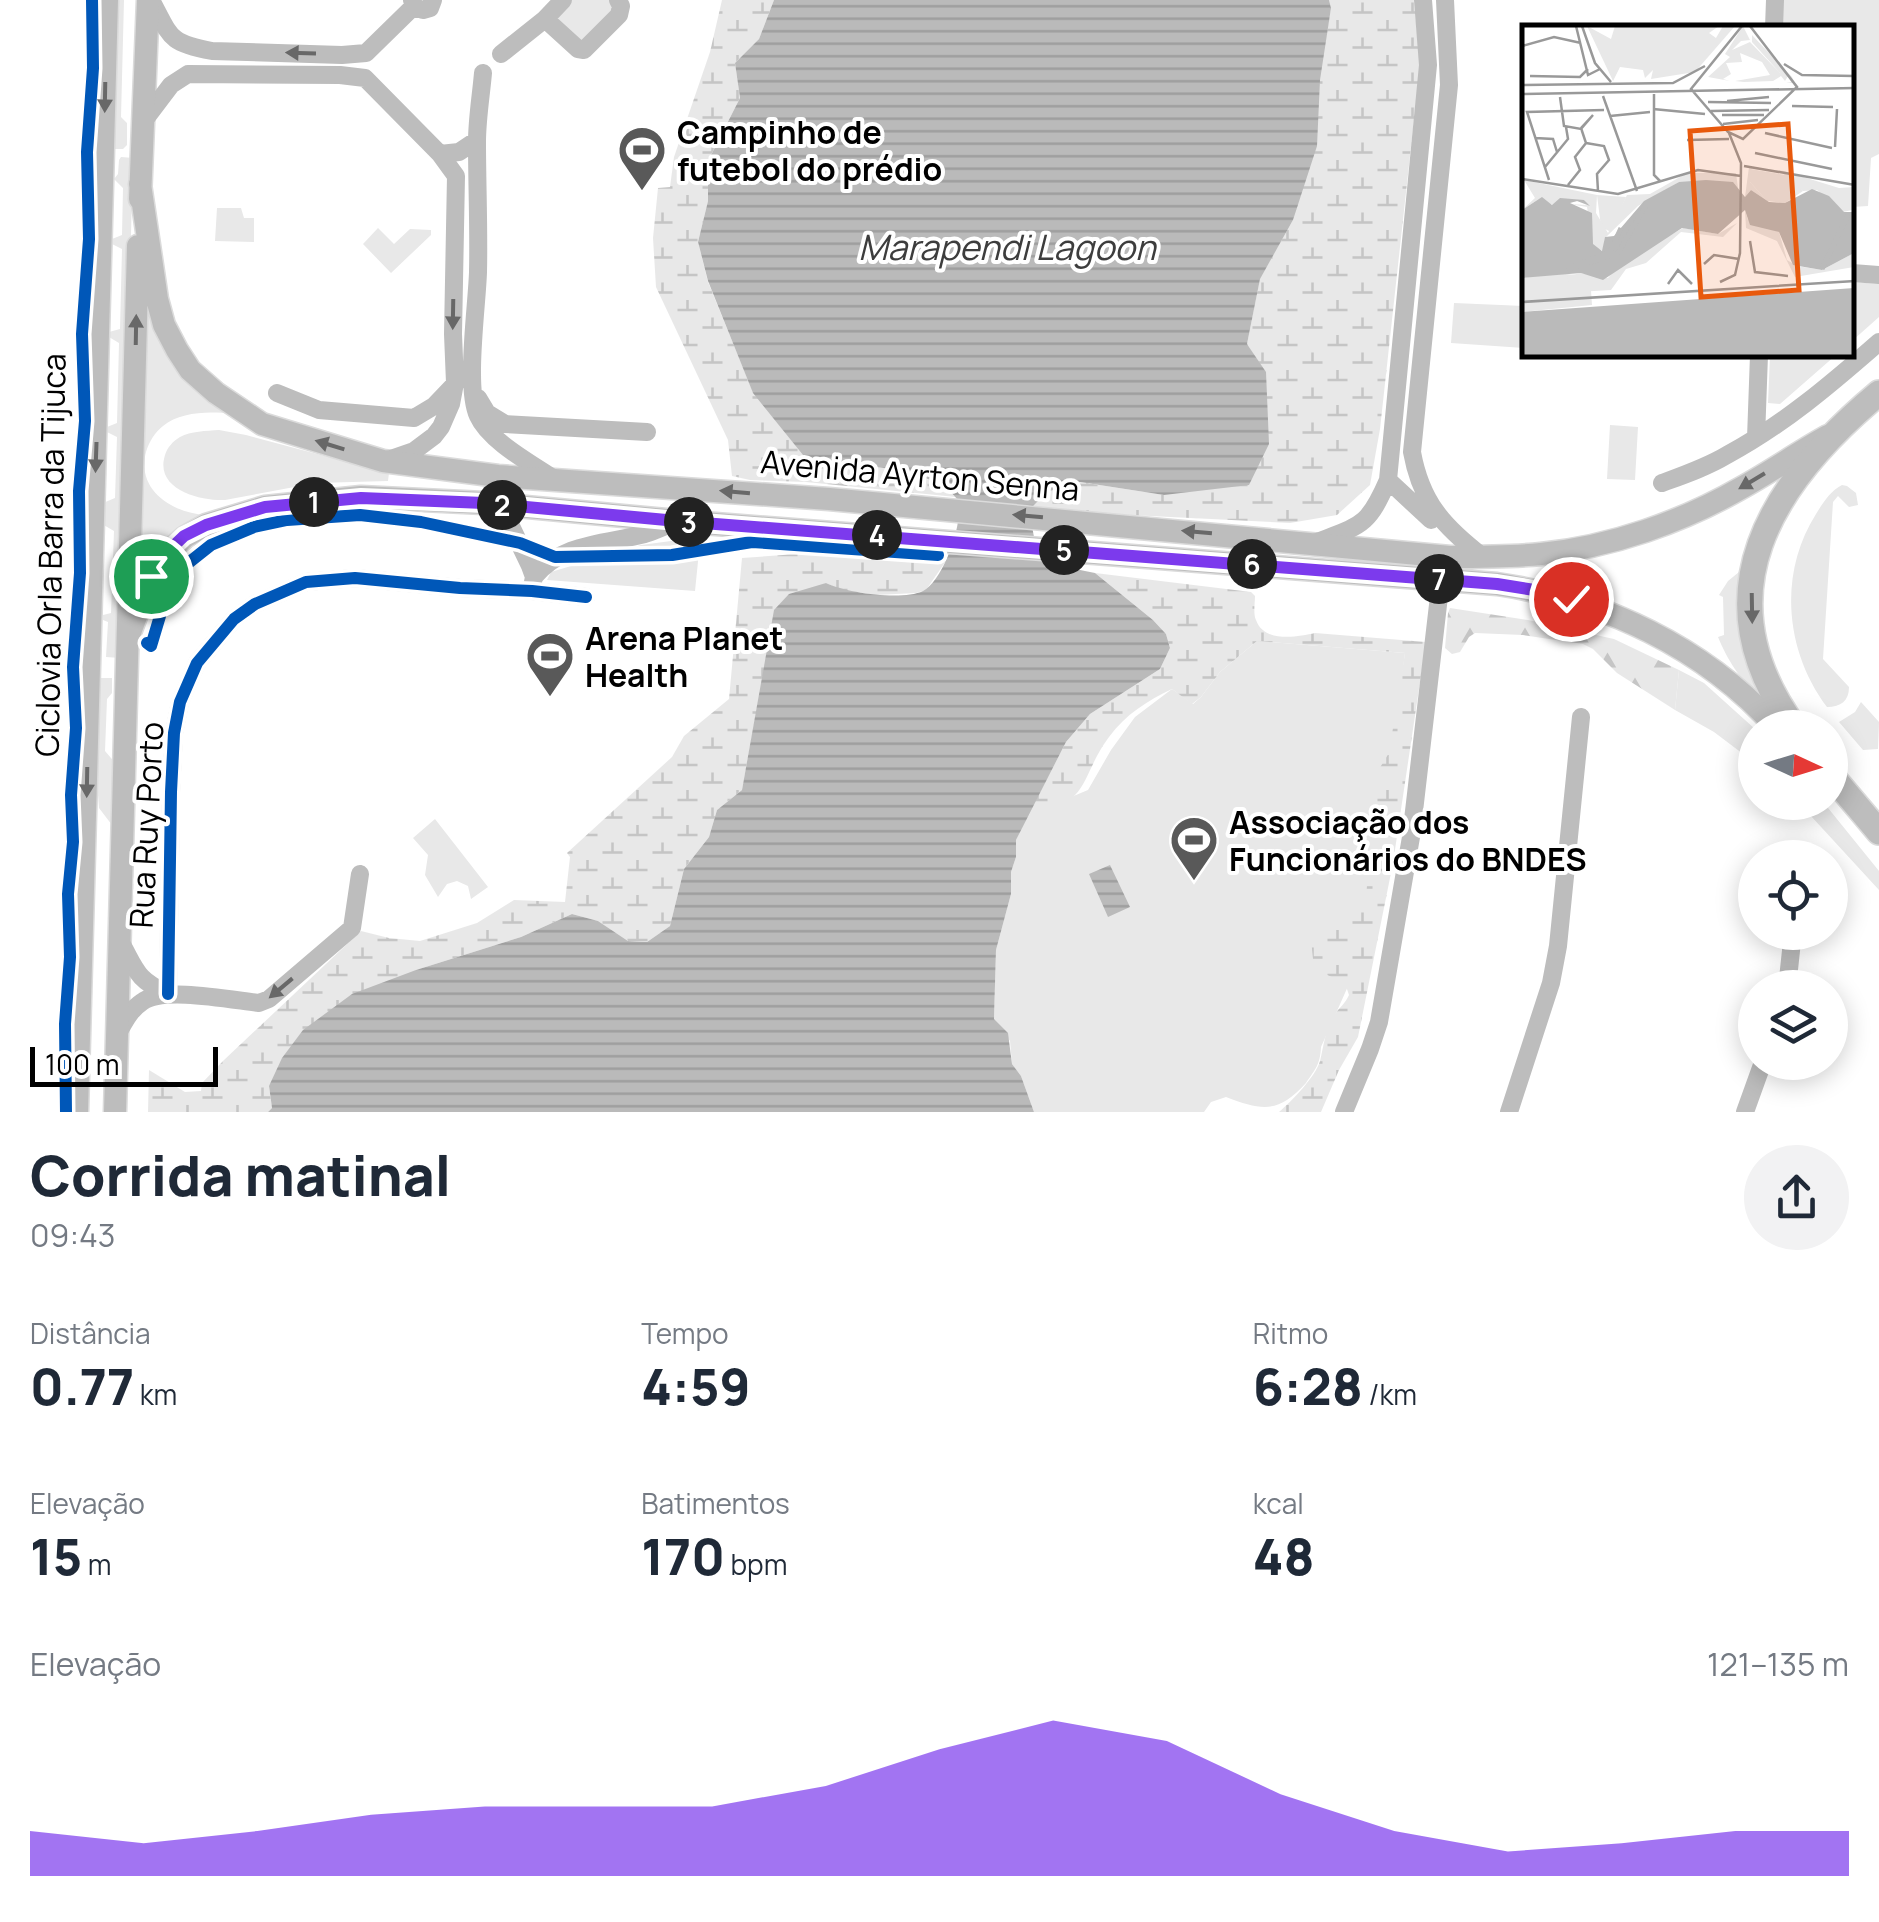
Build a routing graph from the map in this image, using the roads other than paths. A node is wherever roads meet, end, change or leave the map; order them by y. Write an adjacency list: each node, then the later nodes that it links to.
1 (108, 0): 63 (main road, one-way to 63)
2 (149, 0): 13 (street, one-way to 2); 18 (main road)
3 (433, 0): 9 (street)
4 (563, 0): 10 (street)
5 (618, 0): 10 (street)
6 (1423, 0): 42 (street)
7 (1445, 0): 46 (street)
8 (1775, 0): 11 (street)
9 (413, 3): 12 (street)
10 (545, 19): 14 (street)
11 (1774, 25)
12 (366, 53): 13 (street); 17 (street)
13 (342, 54): 16 (street)
14 (501, 54)
15 (483, 74): 19 (street)
16 (340, 76): 17 (street); 18 (street)
17 (365, 78): 20 (street)
18 (143, 122): 23 (main road)
19 (477, 140): 20 (street); 21 (street)
20 (440, 154): 22 (street)
21 (479, 175): 22 (street); 25 (street)
22 (456, 176): 24 (street)
23 (140, 184): 40 (main road, Avenida Ayrton Senna, one-way to 23); 52 (main road, one-way to 23)
24 (454, 270): 25 (street); 30 (street, one-way to 30)
25 (478, 272): 30 (street)
26 (1854, 273): 27 (street)
27 (1879, 275)
28 (1879, 342): 37 (street)
29 (1759, 358): 37 (street)
30 (464, 381): 33 (street); 34 (street); 38 (street); 39 (street)
31 (1879, 392): 36 (highway, Avenida Ayrton Senna)
32 (277, 394): 33 (street)
33 (414, 418): 38 (street)
34 (514, 426): 35 (street); 39 (street)
35 (646, 432)
36 (1836, 432): 48 (main road, Avenida Ayrton Senna, one-way to 48); 54 (highway, Avenida Ayrton Senna, one-way to 54)
37 (1756, 438): 43 (street)
38 (424, 444): 40 (street)
39 (505, 445): 41 (street)
40 (383, 461): 41 (main road, Avenida Ayrton Senna)
41 (554, 479): 47 (main road, Avenida Ayrton Senna, one-way to 41)
42 (1388, 480): 46 (street); 47 (street)
43 (1662, 483)
44 (501, 505): 45 (main road, Avenida Ayrton Senna); 50 (street); 52 (main road, Avenida Ayrton Senna)
45 (677, 521): 49 (main road, Avenida Ayrton Senna); 50 (street)
46 (1454, 534): 48 (street)
47 (1317, 543): 48 (main road, Avenida Ayrton Senna)
48 (1482, 556)
49 (1441, 579): 53 (main road, Avenida Ayrton Senna); 65 (street)
50 (533, 584): 51 (street, Rua Ruy Porto); 60 (street, Rua Ruy Porto)
51 (586, 597)
52 (128, 638): 59 (main road)
53 (1761, 710)
54 (1784, 710)
55 (1581, 716): 66 (street)
56 (1848, 795): 57 (highway)
57 (1879, 832)
58 (360, 874): 60 (street, one-way to 60)
59 (120, 939): 60 (street); 61 (main road)
60 (168, 994): 61 (street)
61 (118, 1033): 64 (main road)
62 (1757, 1080): 67 (street)
63 (78, 1112)
64 (116, 1112)
65 (1344, 1112)
66 (1509, 1112)
67 (1745, 1112)

